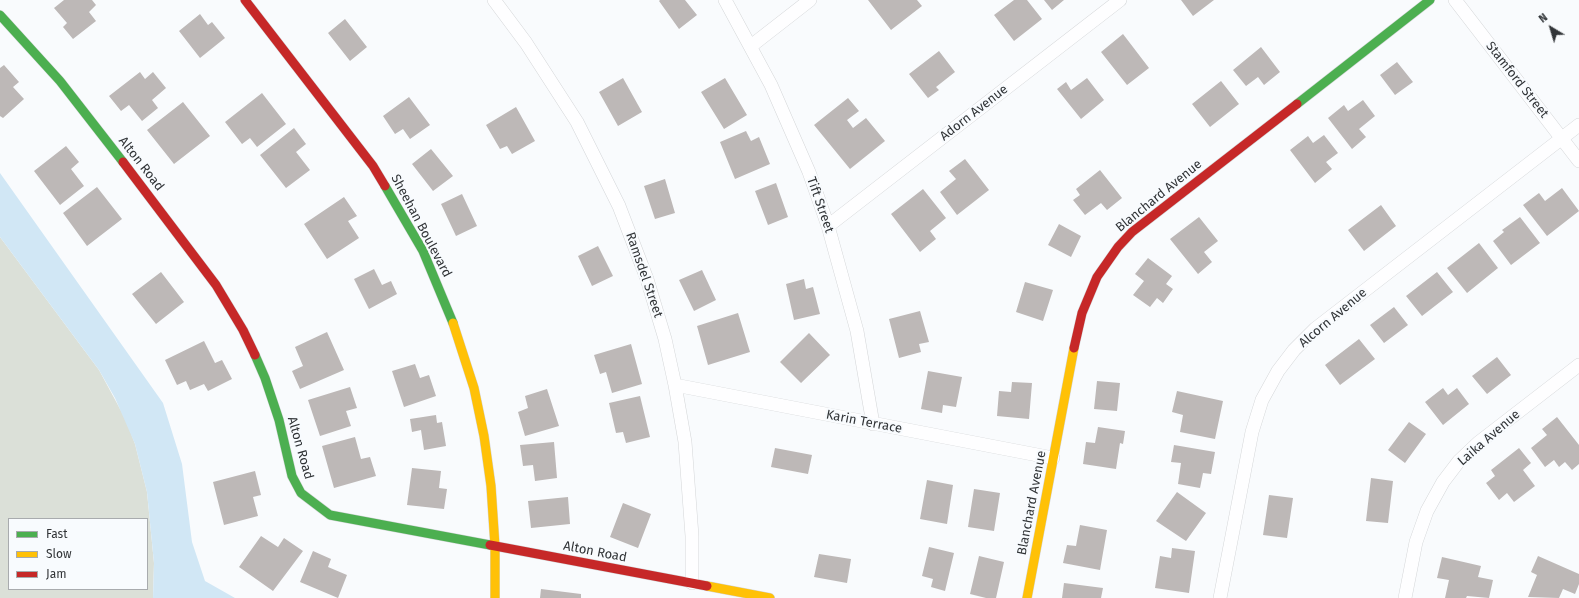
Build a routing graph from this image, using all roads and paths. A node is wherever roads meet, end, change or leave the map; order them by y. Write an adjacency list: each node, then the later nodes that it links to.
1 (245, 0): 18 (street, Sheehan Boulevard)
2 (494, 0): 15 (street, Ramsdel Street)
3 (725, 0): 9 (street, Tift Street)
4 (810, 0): 9 (street)
5 (1120, 0): 13 (street, Adorn Avenue)
6 (1430, 0): 17 (street, Blanchard Avenue)
7 (1454, 0): 11 (street, Stamford Street)
8 (0, 15): 18 (street, Alton Road)
9 (751, 46): 13 (street, Tift Street)
10 (1579, 125): 11 (street, Alcorn Avenue)
11 (1562, 138): 12 (street, Stamford Street); 23 (street, Alcorn Avenue)
12 (1579, 161)
13 (828, 226): 16 (street, Tift Street)
14 (1579, 365): 24 (street, Laika Avenue)
15 (675, 385): 16 (street, Karin Terrace); 19 (street, Ramsdel Street)
16 (873, 424): 17 (street, Karin Terrace)
17 (1053, 458): 22 (street, Blanchard Avenue)
18 (496, 546): 19 (street, Alton Road); 20 (street, Sheehan Boulevard)
19 (692, 583): 21 (street, Alton Road)
20 (495, 598)
21 (770, 598)
22 (1027, 598)
23 (1220, 598)
24 (1405, 598)

